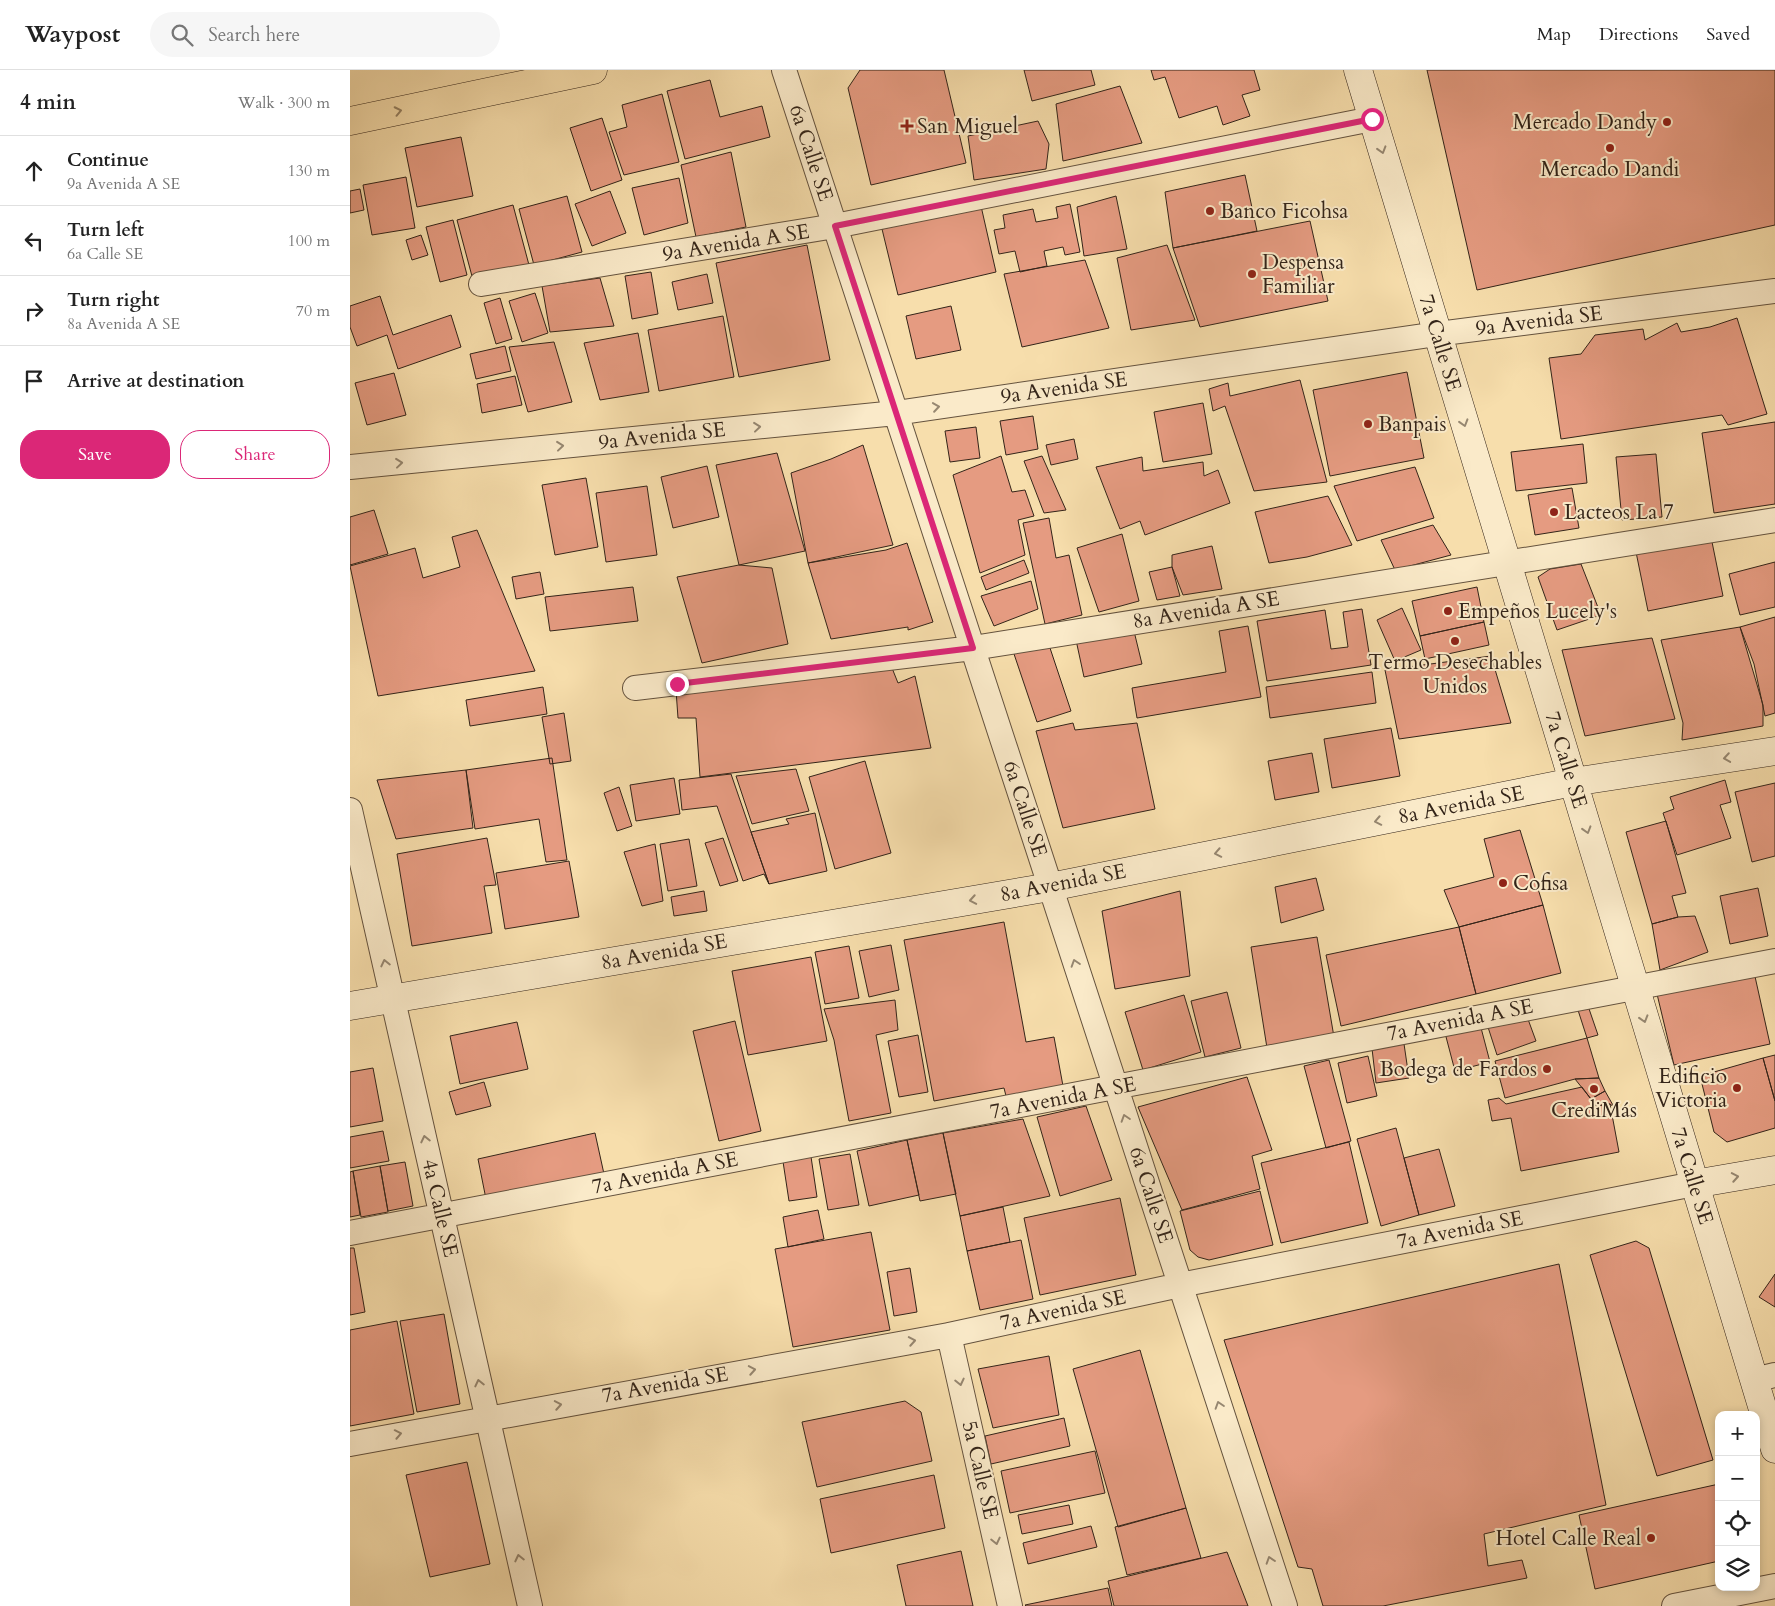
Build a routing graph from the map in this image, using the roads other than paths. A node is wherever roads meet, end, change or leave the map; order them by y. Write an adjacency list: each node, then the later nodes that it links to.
1 (593, 70): 5 (highway, one-way to 1)
2 (784, 70): 6 (street, 6a Calle SE)
3 (1358, 70): 4 (street, 7a Calle SE)
4 (1372, 119): 6 (street, 9a Avenida A SE); 9 (street, 7a Calle SE, one-way to 9)
5 (350, 121)
6 (835, 226): 7 (street, 9a Avenida A SE); 10 (street, 6a Calle SE)
7 (481, 284)
8 (1775, 291): 9 (street, 9a Avenida SE)
9 (1437, 334): 10 (street, 9a Avenida SE, one-way to 9); 13 (street, 7a Calle SE, one-way to 13)
10 (896, 413): 11 (street, 9a Avenida SE, one-way to 10); 14 (street, 6a Calle SE)
11 (350, 468)
12 (1775, 520): 13 (street, 8a Avenida A SE)
13 (1506, 562): 14 (street, 8a Avenida A SE); 17 (street, 7a Calle SE)
14 (973, 648): 15 (street, 8a Avenida A SE); 19 (street, 6a Calle SE)
15 (635, 688)
16 (1775, 751): 17 (street, 8a Avenida SE, one-way to 17)
17 (1573, 782): 19 (street, 8a Avenida SE, one-way to 19); 21 (street, 7a Calle SE, one-way to 21)
18 (350, 810): 22 (street, 4a Calle SE, one-way to 18)
19 (1050, 887): 22 (street, 8a Avenida SE, one-way to 22); 24 (street, 6a Calle SE, one-way to 19)
20 (1775, 961): 21 (street, 7a Avenida A SE)
21 (1635, 986): 24 (street, 7a Avenida A SE); 26 (street, 7a Calle SE, one-way to 26)
22 (392, 998): 23 (street, 8a Avenida SE); 27 (street, 4a Calle SE, one-way to 22)
23 (350, 1006)
24 (1116, 1088): 27 (street, 7a Avenida A SE); 29 (street, 6a Calle SE, one-way to 24)
25 (1775, 1170): 26 (street, 7a Avenida SE, one-way to 25)
26 (1694, 1184): 29 (street, 7a Avenida SE); 31 (street, 7a Calle SE)
27 (442, 1214): 28 (street, 7a Avenida A SE); 32 (street, 4a Calle SE, one-way to 27)
28 (350, 1233)
29 (1180, 1285): 30 (street, 7a Avenida SE); 38 (street, 6a Calle SE, one-way to 29)
30 (949, 1335): 32 (street, 7a Avenida SE, one-way to 30); 37 (street, 5a Calle SE, one-way to 37)
31 (1764, 1377): 34 (street, 7a Calle SE)
32 (487, 1417): 33 (street, 7a Avenida SE, one-way to 32); 36 (street, 4a Calle SE, one-way to 32)
33 (350, 1444)
34 (1775, 1449)
35 (1775, 1586): 39 (street)
36 (530, 1606)
37 (1010, 1606)
38 (1285, 1606)
39 (1674, 1606)

